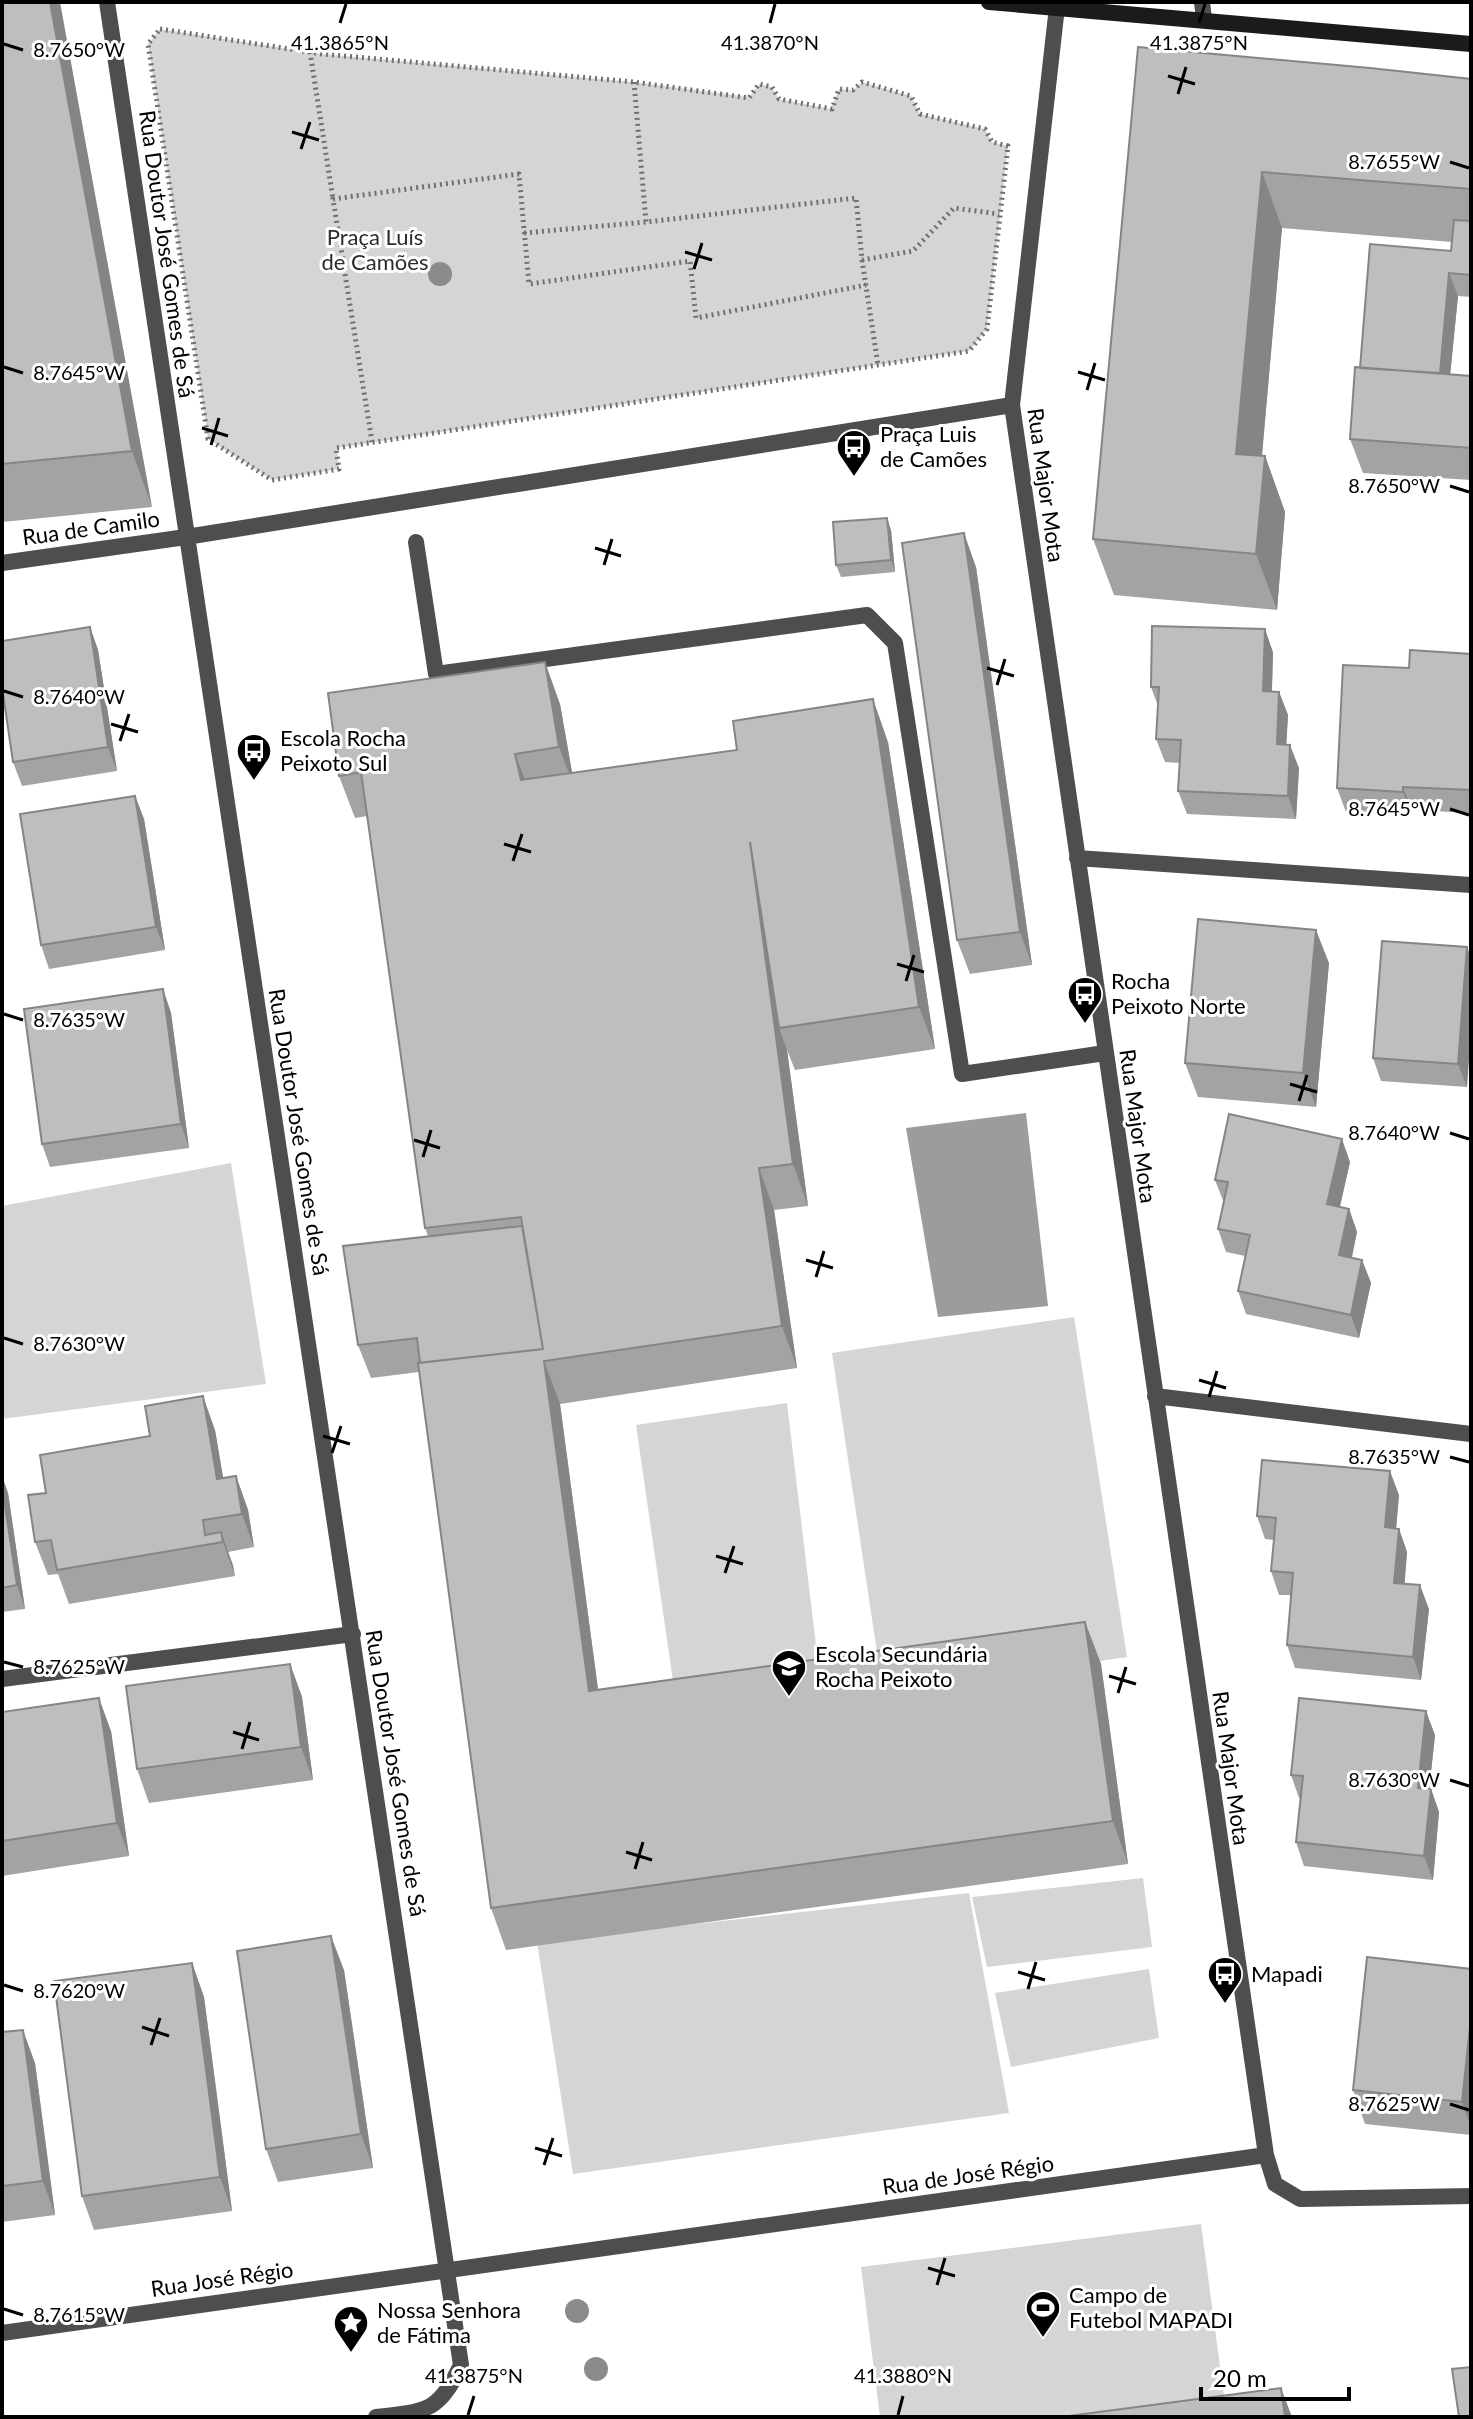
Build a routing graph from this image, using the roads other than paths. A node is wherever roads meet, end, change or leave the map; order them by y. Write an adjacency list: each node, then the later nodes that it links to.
1 (107, 2): 7 (street, Rua Doutor José Gomes de Sá)
2 (989, 2): 3 (main road)
3 (1057, 7): 4 (main road); 6 (street, Rua Major Mota)
4 (1203, 10): 5 (main road)
5 (1471, 44)
6 (1012, 405): 7 (street); 10 (street, Rua Major Mota)
7 (186, 537): 9 (street, Rua de Camilo); 15 (street, Rua Doutor José Gomes de Sá)
8 (416, 542): 12 (street)
9 (2, 563)
10 (1077, 858): 11 (street); 12 (street, Rua Major Mota)
11 (1471, 885)
12 (1105, 1053): 13 (street, Rua Major Mota)
13 (1155, 1396): 14 (street); 17 (street, Rua Major Mota)
14 (1471, 1434)
15 (353, 1634): 16 (street); 19 (street, Rua Doutor José Gomes de Sá)
16 (2, 1679)
17 (1266, 2155): 18 (street); 19 (street, Rua de José Régio)
18 (1471, 2196)
19 (448, 2269): 20 (street, Rua José Régio); 21 (street, Rua Doutor José Gomes de Sá)
20 (2, 2333)
21 (376, 2417)

